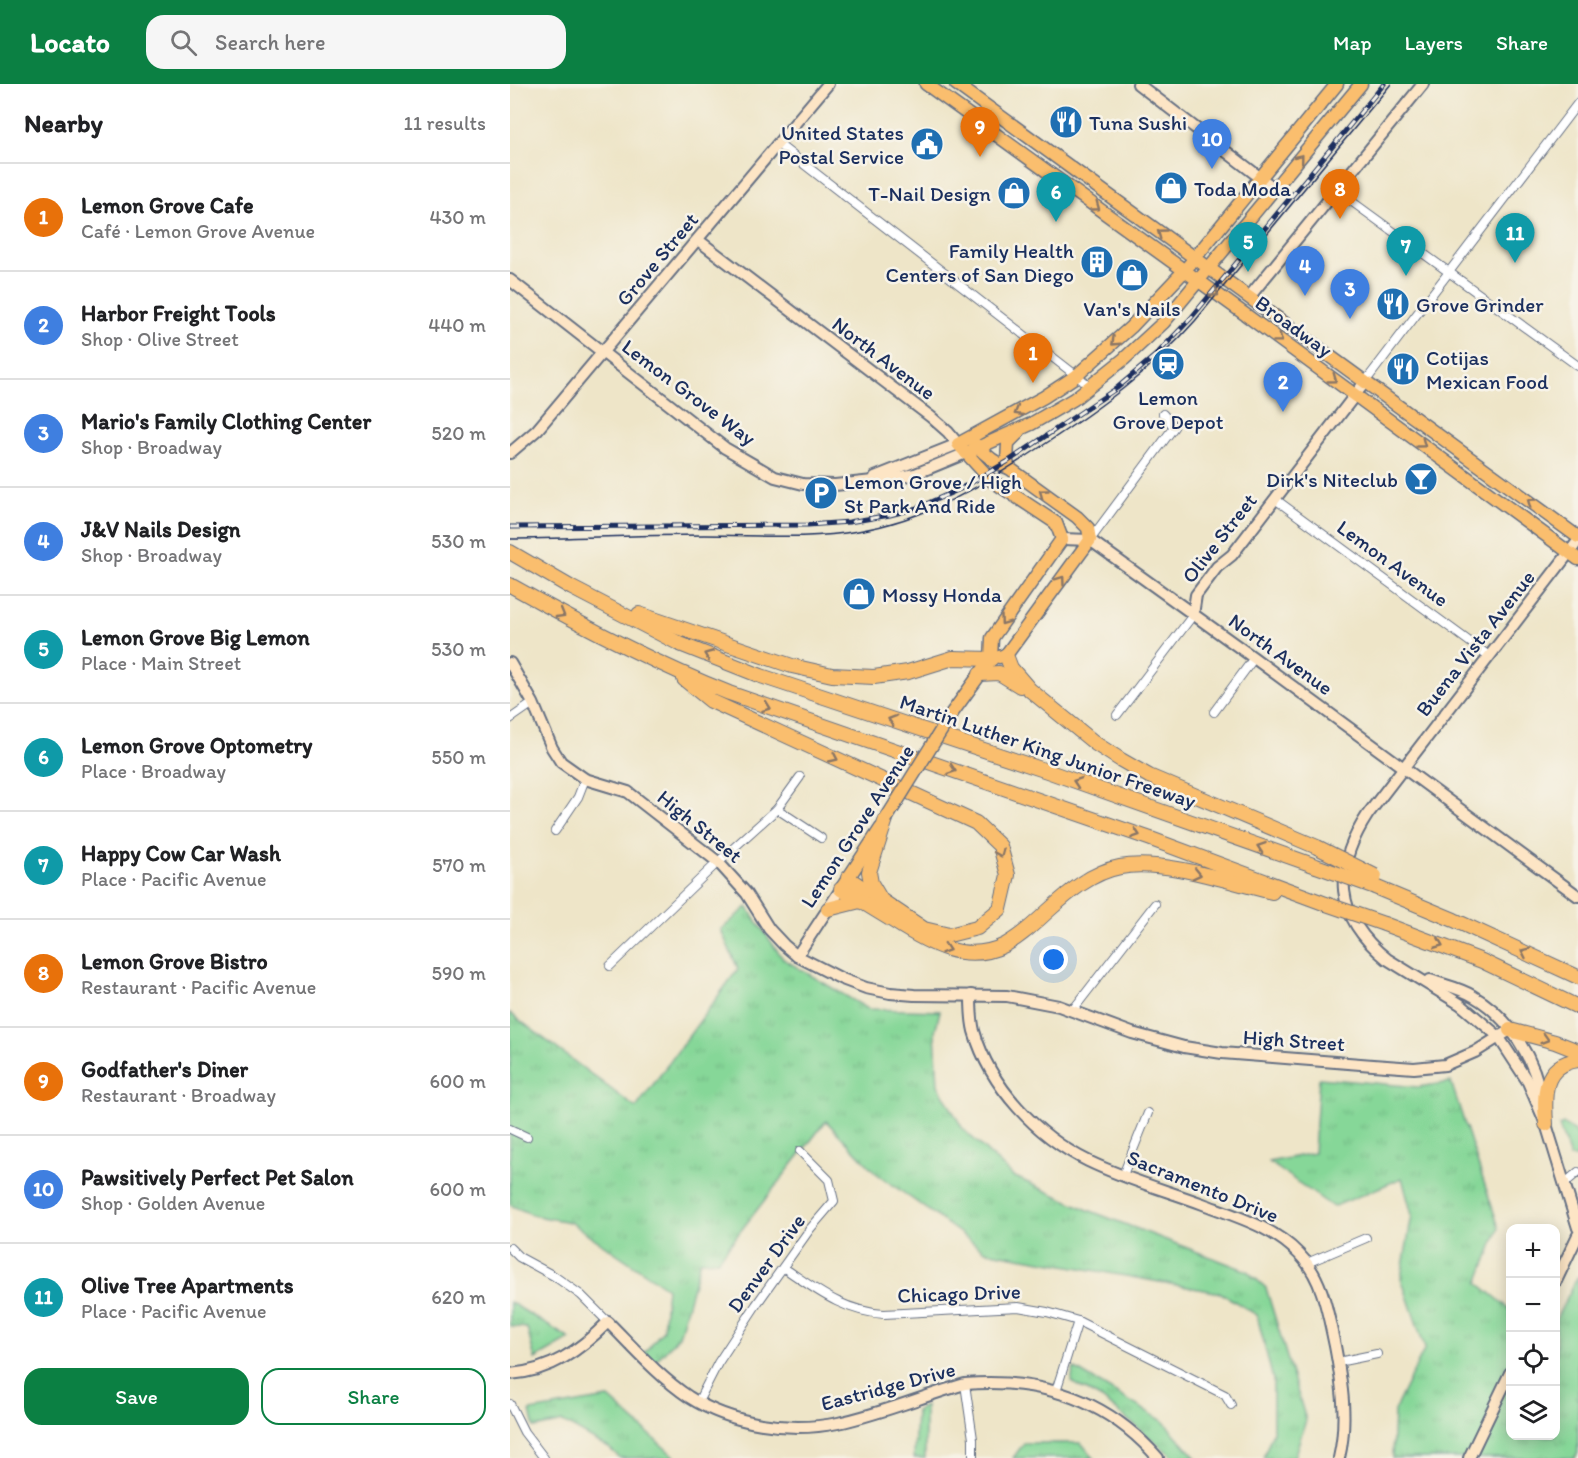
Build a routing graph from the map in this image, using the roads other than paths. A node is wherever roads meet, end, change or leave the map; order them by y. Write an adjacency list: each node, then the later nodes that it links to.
1 (828, 84): 9 (main road, Grove Street)
2 (926, 84): 16 (main road, Broadway, one-way to 16)
3 (956, 84): 14 (main road, Broadway, one-way to 3)
4 (1337, 84): 10 (main road)
5 (1361, 84): 11 (main road, one-way to 5)
6 (1423, 84): 12 (main road)
7 (1144, 86): 10 (main road)
8 (1578, 104): 17 (street, Olive Street)
9 (778, 144): 13 (main road, Grove Street); 23 (street)
10 (1261, 178): 11 (main road); 14 (main road)
11 (1275, 189): 15 (main road)
12 (1336, 190): 17 (street); 20 (main road)
13 (698, 240): 21 (main road, Grove Street); 30 (main road, North Avenue)
14 (1195, 258): 15 (main road, Broadway); 16 (main road)
15 (1209, 267): 19 (main road); 20 (main road, Broadway)
16 (1185, 270): 19 (main road, Broadway); 23 (main road, one-way to 23)
17 (1449, 272): 22 (street); 24 (street, Olive Street)
18 (510, 280): 21 (main road, Lemon Grove Way)
19 (1198, 280): 25 (main road); 26 (main road, Broadway, one-way to 26)
20 (1250, 296): 24 (main road, Broadway)
21 (603, 353): 30 (main road, Lemon Grove Way); 31 (main road, Grove Street)
22 (1578, 366)
23 (1076, 376): 25 (street); 29 (main road, one-way to 29)
24 (1365, 382): 26 (main road, Olive Street); 35 (main road, Broadway, one-way to 24)
25 (1091, 387): 28 (main road)
26 (1355, 394): 33 (main road, Olive Street); 38 (main road, Broadway, one-way to 38)
27 (1163, 414): 36 (street)
28 (1031, 424): 29 (main road); 32 (main road)
29 (975, 443): 30 (main road); 32 (main road, North Avenue)
30 (962, 449): 34 (main road, North Avenue)
31 (511, 451)
32 (1009, 468): 36 (main road, North Avenue, one-way to 32)
33 (1275, 499): 42 (main road, Olive Street); 45 (street, Lemon Avenue)
34 (1062, 539): 36 (main road); 40 (main road, Lemon Grove Avenue)
35 (1578, 539): 38 (main road, Buena Vista Avenue)
36 (1090, 540): 42 (main road, North Avenue); 43 (main road, one-way to 36)
37 (510, 552): 41 (highway, Martin Luther King Junior Freeway)
38 (1574, 556): 45 (main road, Buena Vista Avenue)
39 (510, 585): 49 (highway, one-way to 49)
40 (1022, 597): 43 (main road); 47 (main road, Lemon Grove Avenue, one-way to 47)
41 (592, 598): 47 (highway); 64 (highway, Martin Luther King Junior Freeway, one-way to 41, bridge)
42 (1194, 615): 46 (main road, North Avenue); 54 (street, Olive Street)
43 (1033, 619): 44 (main road)
44 (1006, 655): 47 (main road); 51 (highway)
45 (1489, 656): 56 (main road, Buena Vista Avenue)
46 (1254, 658): 53 (street); 56 (main road, North Avenue)
47 (991, 659): 50 (main road, Lemon Grove Avenue)
48 (510, 663): 52 (main road, High Street)
49 (674, 670): 67 (highway, one-way to 67); 70 (highway, one-way to 70)
50 (980, 674): 51 (highway); 60 (main road, Lemon Grove Avenue, bridge)
51 (1030, 690): 64 (highway, bridge)
52 (532, 703): 55 (street); 58 (main road, High Street)
53 (1214, 711)
54 (1117, 715)
55 (510, 719)
56 (1403, 768): 66 (main road, North Avenue); 78 (main road, Buena Vista Avenue)
57 (800, 777): 59 (street)
58 (585, 779): 61 (street); 63 (main road, High Street)
59 (777, 809): 62 (street); 63 (street)
60 (886, 819): 65 (main road, Lemon Grove Avenue); 67 (highway)
61 (555, 831)
62 (821, 838)
63 (718, 862): 72 (main road, High Street); 73 (street)
64 (1375, 881): 74 (highway, one-way to 64)
65 (844, 884): 67 (highway); 68 (highway); 71 (main road, Lemon Grove Avenue)
66 (1578, 896)
67 (881, 900)
68 (860, 901): 70 (highway, one-way to 70); 71 (highway)
69 (1155, 904): 77 (street)
70 (1326, 904): 76 (highway, one-way to 76, bridge)
71 (828, 909): 72 (main road, Lemon Grove Avenue)
72 (797, 956): 75 (main road, High Street)
73 (610, 966)
74 (1578, 977)
75 (971, 995): 77 (main road, High Street); 87 (main road, Sacramento Drive)
76 (1578, 1007)
77 (1072, 1011): 78 (main road, High Street)
78 (1504, 1033): 79 (highway, one-way to 79); 82 (main road, Buena Vista Avenue)
79 (1578, 1051)
80 (1578, 1060): 82 (highway)
81 (1148, 1113): 87 (street)
82 (1546, 1124): 88 (main road, Buena Vista Avenue)
83 (510, 1129): 84 (street)
84 (527, 1137)
85 (800, 1151): 96 (street, Denver Drive)
86 (1578, 1172): 88 (street)
87 (1123, 1175): 95 (main road, Sacramento Drive)
88 (1565, 1183): 89 (main road, Buena Vista Avenue)
89 (1578, 1228)
90 (1578, 1235): 97 (main road)
91 (1366, 1238): 95 (street)
92 (510, 1248): 93 (street, Eastridge Drive)
93 (519, 1257): 94 (street); 99 (street, Eastridge Drive)
94 (510, 1260)
95 (1307, 1263): 101 (main road, Sacramento Drive)
96 (784, 1268): 98 (street, Chicago Drive); 106 (street, Denver Drive)
97 (1557, 1278)
98 (1078, 1320): 105 (street); 108 (street, Chicago Drive)
99 (608, 1322): 102 (main road); 106 (main road, Eastridge Drive)
100 (1377, 1354): 101 (street)
101 (1338, 1362): 112 (main road, Sacramento Drive)
102 (510, 1374)
103 (1506, 1381): 113 (main road)
104 (965, 1384): 105 (main road, Eastridge Drive); 106 (main road, Eastridge Drive); 110 (street)
105 (1056, 1391): 111 (main road, Eastridge Drive)
106 (698, 1402)
107 (510, 1404): 109 (street)
108 (1231, 1405)
109 (544, 1458)
110 (973, 1458)
111 (1158, 1458)
112 (1340, 1458)
113 (1469, 1458)

